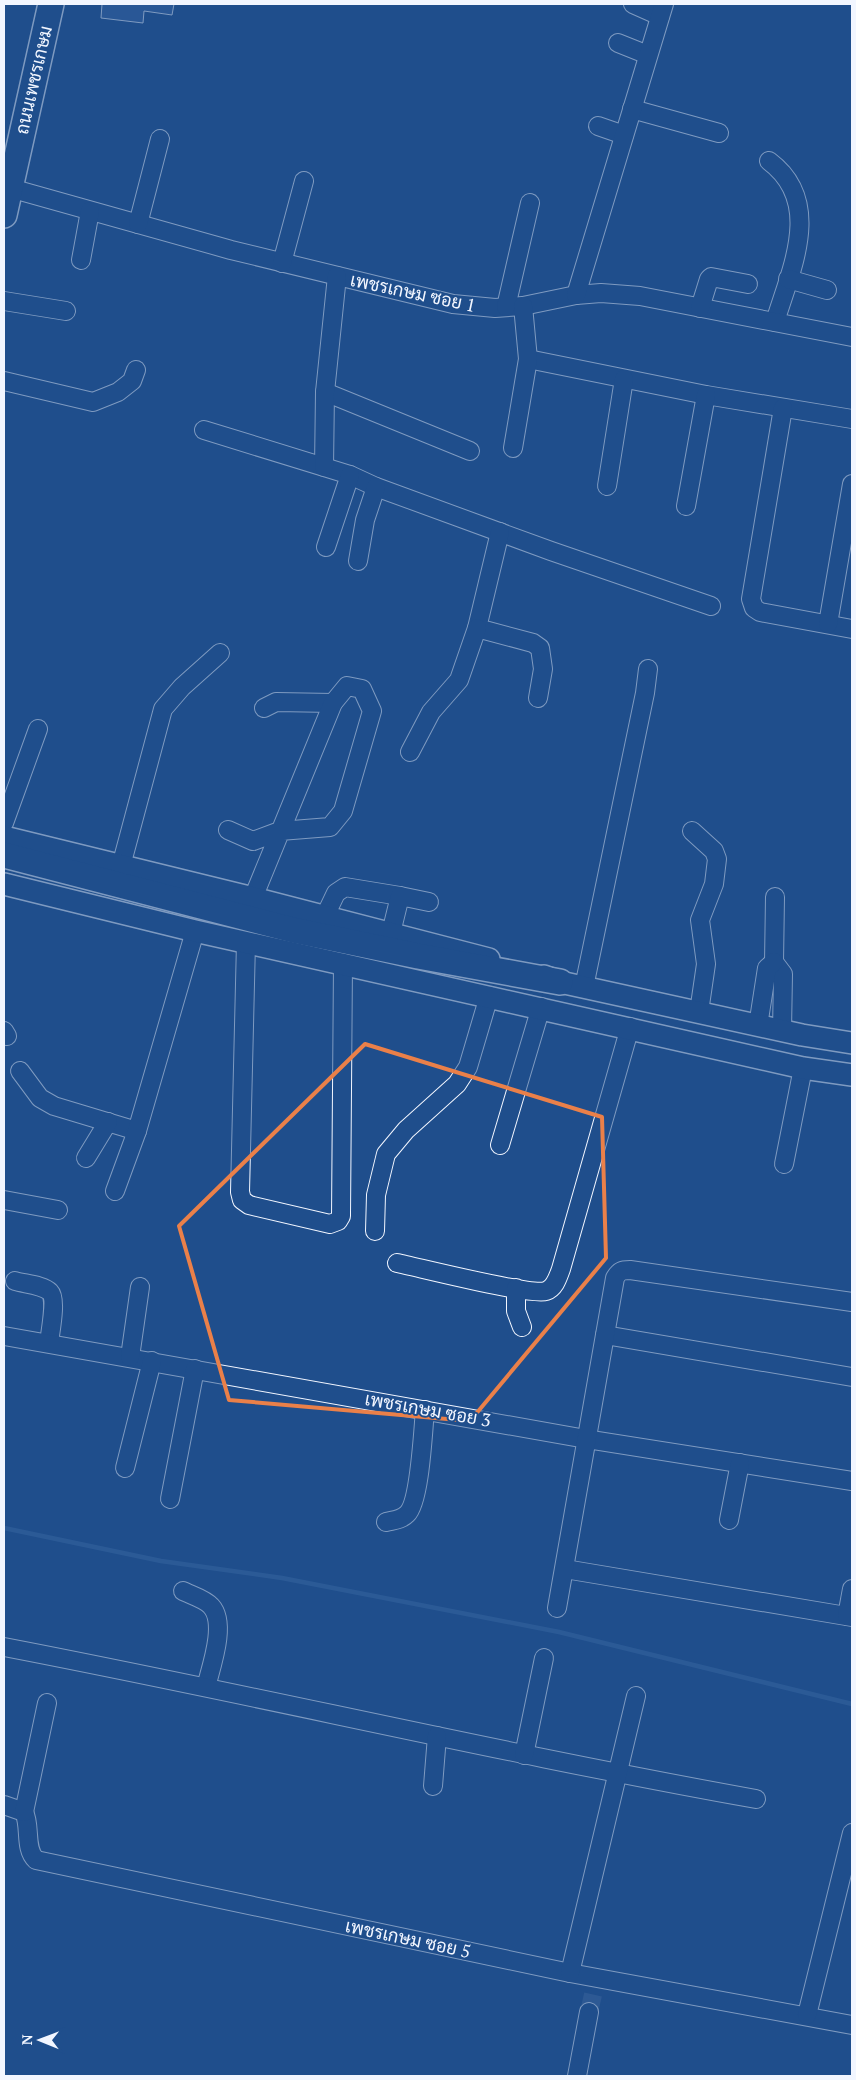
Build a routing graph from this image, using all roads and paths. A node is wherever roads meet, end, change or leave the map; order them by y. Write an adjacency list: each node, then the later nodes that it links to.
1 (52, 4): 13 (highway, ถนนเพชรเกษม)
2 (633, 4): 3 (street)
3 (662, 10): 5 (street)
4 (618, 43): 5 (street)
5 (648, 55): 6 (street)
6 (632, 109): 8 (street); 9 (street)
7 (598, 126): 9 (street)
8 (719, 132)
9 (624, 135): 24 (street)
10 (160, 140): 17 (street)
11 (769, 160): 21 (street)
12 (304, 181): 19 (street)
13 (10, 188): 15 (street, เพชรเกษม ซอย 1); 16 (highway, ถนนเพชรเกษม)
14 (530, 203): 26 (street)
15 (90, 210): 17 (street, เพชรเกษม ซอย 1); 18 (street)
16 (4, 215)
17 (138, 224): 19 (street, เพชรเกษม ซอย 1)
18 (81, 260)
19 (282, 263): 20 (street, เพชรเกษม ซอย 1)
20 (337, 276): 26 (street, เพชรเกษม ซอย 1); 35 (street)
21 (788, 279): 23 (street); 29 (street)
22 (748, 284): 27 (street)
23 (827, 290)
24 (576, 295): 26 (street, เพชรเกษม ซอย 1); 27 (street, เพชรเกษม ซอย 1)
25 (4, 301): 28 (street)
26 (514, 307): 31 (street)
27 (700, 308): 29 (street, เพชรเกษม ซอย 1)
28 (66, 311)
29 (775, 322): 30 (street, เพชรเกษม ซอย 1)
30 (852, 337)
31 (528, 359): 33 (street); 40 (street)
32 (136, 370): 34 (street)
33 (624, 379): 36 (street); 45 (street)
34 (4, 381)
35 (325, 392): 41 (street); 42 (street)
36 (706, 395): 37 (street); 47 (street)
37 (783, 408): 38 (street); 52 (street)
38 (852, 419)
39 (204, 430): 42 (street)
40 (513, 448)
41 (470, 451)
42 (324, 467): 43 (street)
43 (350, 475): 46 (street); 49 (street)
44 (852, 484): 52 (street)
45 (607, 486)
46 (376, 487): 48 (street); 50 (street)
47 (686, 506)
48 (500, 532): 51 (street); 53 (street)
49 (326, 547)
50 (358, 561)
51 (711, 606)
52 (828, 624): 54 (street)
53 (477, 628): 57 (street); 61 (street)
54 (852, 629)
55 (220, 653): 68 (street)
56 (648, 669): 81 (street)
57 (538, 698)
58 (333, 703): 59 (street); 65 (street); 65 (street)
59 (264, 708)
60 (38, 729): 62 (street)
61 (410, 752)
62 (4, 824)
63 (228, 830): 65 (street)
64 (692, 831): 84 (street)
65 (280, 832): 72 (street)
66 (4, 838): 68 (main road)
67 (4, 855): 80 (highway)
68 (121, 866): 72 (main road)
69 (4, 884): 75 (main road)
70 (400, 896): 73 (street); 74 (street); 76 (street)
71 (775, 897): 79 (street)
72 (252, 898): 74 (main road)
73 (429, 902)
74 (325, 916): 76 (main road)
75 (195, 931): 77 (main road); 93 (street)
76 (391, 933): 80 (main road)
77 (246, 942): 78 (main road); 78 (street)
78 (343, 962): 82 (main road)
79 (774, 962): 85 (street); 87 (street)
80 (560, 982): 81 (main road)
81 (584, 987): 84 (main road)
82 (489, 996): 83 (main road); 100 (street)
83 (540, 1007): 86 (main road); 94 (street)
84 (699, 1012): 85 (main road)
85 (758, 1026): 87 (main road)
86 (630, 1027): 89 (main road); 104 (street)
87 (782, 1031): 88 (main road)
88 (852, 1040)
89 (803, 1068): 91 (main road); 96 (street)
90 (20, 1071): 92 (street)
91 (852, 1075)
92 (108, 1122): 93 (street); 95 (street)
93 (137, 1131): 97 (street)
94 (500, 1145)
95 (86, 1158)
96 (784, 1164)
97 (115, 1192)
98 (4, 1200): 99 (street)
99 (58, 1210)
100 (375, 1231)
101 (397, 1263): 104 (street)
102 (15, 1281): 109 (street)
103 (140, 1287): 110 (street)
104 (516, 1288): 106 (street)
105 (852, 1302): 107 (street)
106 (522, 1327)
107 (605, 1335): 113 (street); 115 (street)
108 (4, 1336): 109 (street, เพชรเกษม ซอย 3)
109 (49, 1343): 110 (street, เพชรเกษม ซอย 3)
110 (130, 1358): 111 (street, เพชรเกษม ซอย 3)
111 (152, 1361): 112 (street, เพชรเกษม ซอย 3); 117 (street)
112 (195, 1369): 114 (street, เพชรเกษม ซอย 3); 119 (street)
113 (852, 1377)
114 (425, 1410): 115 (street, เพชรเกษม ซอย 3); 121 (street)
115 (586, 1439): 116 (street, เพชรเกษม ซอย 3); 122 (street)
116 (740, 1463): 118 (street, เพชรเกษม ซอย 3); 120 (street)
117 (124, 1468)
118 (852, 1481)
119 (170, 1499)
120 (729, 1520)
121 (386, 1522)
122 (564, 1569): 125 (street); 126 (street)
123 (852, 1589): 126 (street)
124 (183, 1591): 129 (street)
125 (557, 1608)
126 (850, 1617)
127 (4, 1647): 129 (street)
128 (544, 1658): 133 (street)
129 (206, 1687): 132 (street)
130 (636, 1696): 134 (street)
131 (47, 1703): 138 (street)
132 (437, 1736): 133 (street); 135 (street)
133 (524, 1755): 134 (street)
134 (616, 1774): 136 (street); 140 (street)
135 (432, 1786)
136 (756, 1799)
137 (4, 1805): 138 (street)
138 (24, 1812): 140 (street, เพชรเกษม ซอย 5)
139 (852, 1833): 142 (street)
140 (570, 1973): 142 (street, เพชรเกษม ซอย 5)
141 (589, 2012): 144 (street)
142 (807, 2016): 143 (street, เพชรเกษม ซอย 5)
143 (852, 2025)
144 (577, 2076)

